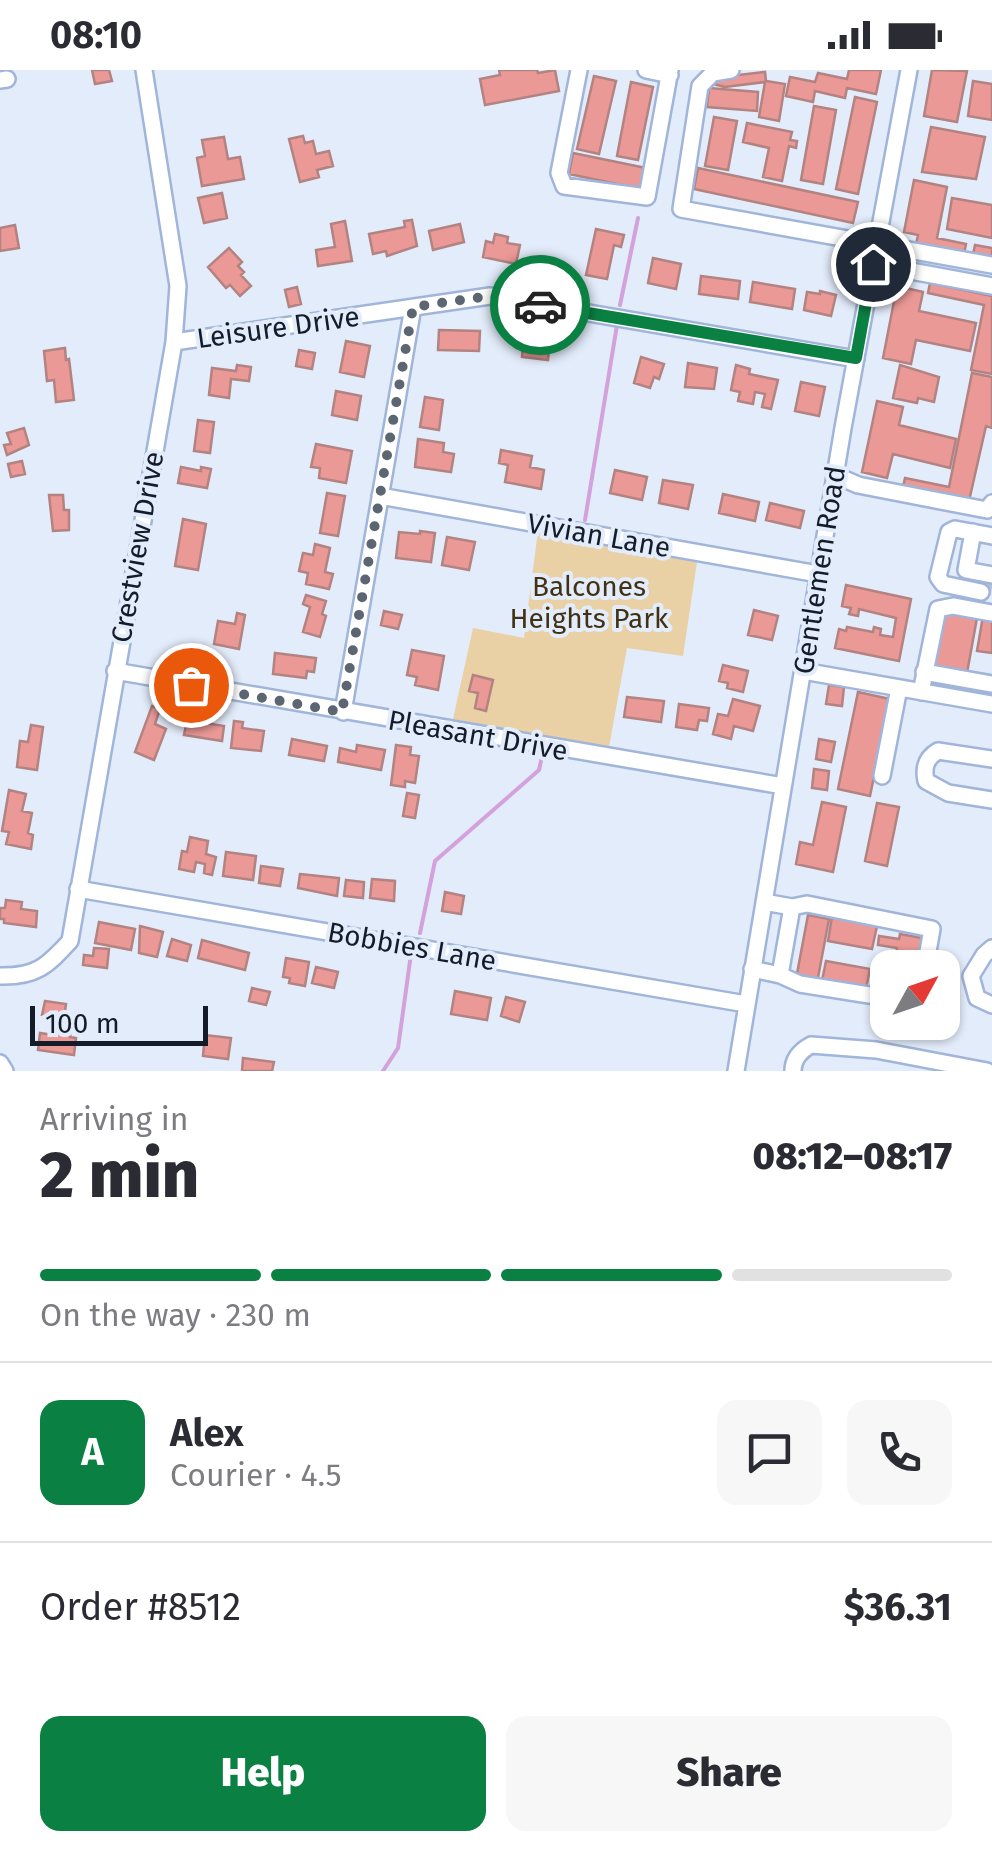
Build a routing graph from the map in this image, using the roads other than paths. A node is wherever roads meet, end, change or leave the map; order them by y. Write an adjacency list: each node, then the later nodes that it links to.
1 (144, 70): 12 (street, Crestview Drive)
2 (579, 70): 6 (street)
3 (646, 70): 6 (street)
4 (731, 70): 7 (street)
5 (909, 70): 7 (street, Gentlemen Road)
6 (670, 72)
7 (877, 244): 8 (street, Gentlemen Road); 9 (street)
8 (873, 264): 10 (street); 13 (street, Gentlemen Road)
9 (992, 265)
10 (992, 286)
11 (413, 307): 12 (street, Leisure Drive); 13 (street, Leisure Drive); 15 (street)
12 (174, 342): 23 (street, Crestview Drive)
13 (856, 358): 14 (street, Gentlemen Road)
14 (835, 475): 16 (street); 19 (street, Gentlemen Road)
15 (380, 496): 19 (street, Vivian Lane); 29 (street)
16 (992, 503)
17 (974, 532): 18 (street); 20 (street); 20 (street)
18 (992, 536)
19 (818, 574): 22 (street, Gentlemen Road)
20 (981, 586)
21 (992, 613): 24 (street)
22 (803, 671): 26 (street); 32 (street, Gentlemen Road)
23 (115, 672): 29 (street, Pleasant Drive); 34 (street, Crestview Drive)
24 (924, 672): 25 (street); 27 (street)
25 (992, 684)
26 (900, 688): 27 (street); 31 (street)
27 (921, 692): 28 (street)
28 (992, 704)
29 (342, 712): 32 (street, Pleasant Drive)
30 (992, 759): 33 (street)
31 (882, 776)
32 (783, 786): 35 (street, Gentlemen Road)
33 (992, 800)
34 (78, 889): 41 (street, Crestview Drive); 43 (street, Bobbies Lane)
35 (764, 902): 36 (street); 39 (street, Gentlemen Road)
36 (792, 907): 38 (street); 40 (street)
37 (992, 948): 44 (street)
38 (928, 950)
39 (752, 969): 40 (street); 43 (street, Gentlemen Road)
40 (780, 975): 42 (street)
41 (0, 976)
42 (870, 995)
43 (746, 1004): 47 (street, Gentlemen Road)
44 (992, 1006)
45 (0, 1064): 46 (street)
46 (5, 1071)
47 (736, 1071)
48 (793, 1071): 49 (street)
49 (987, 1071)

